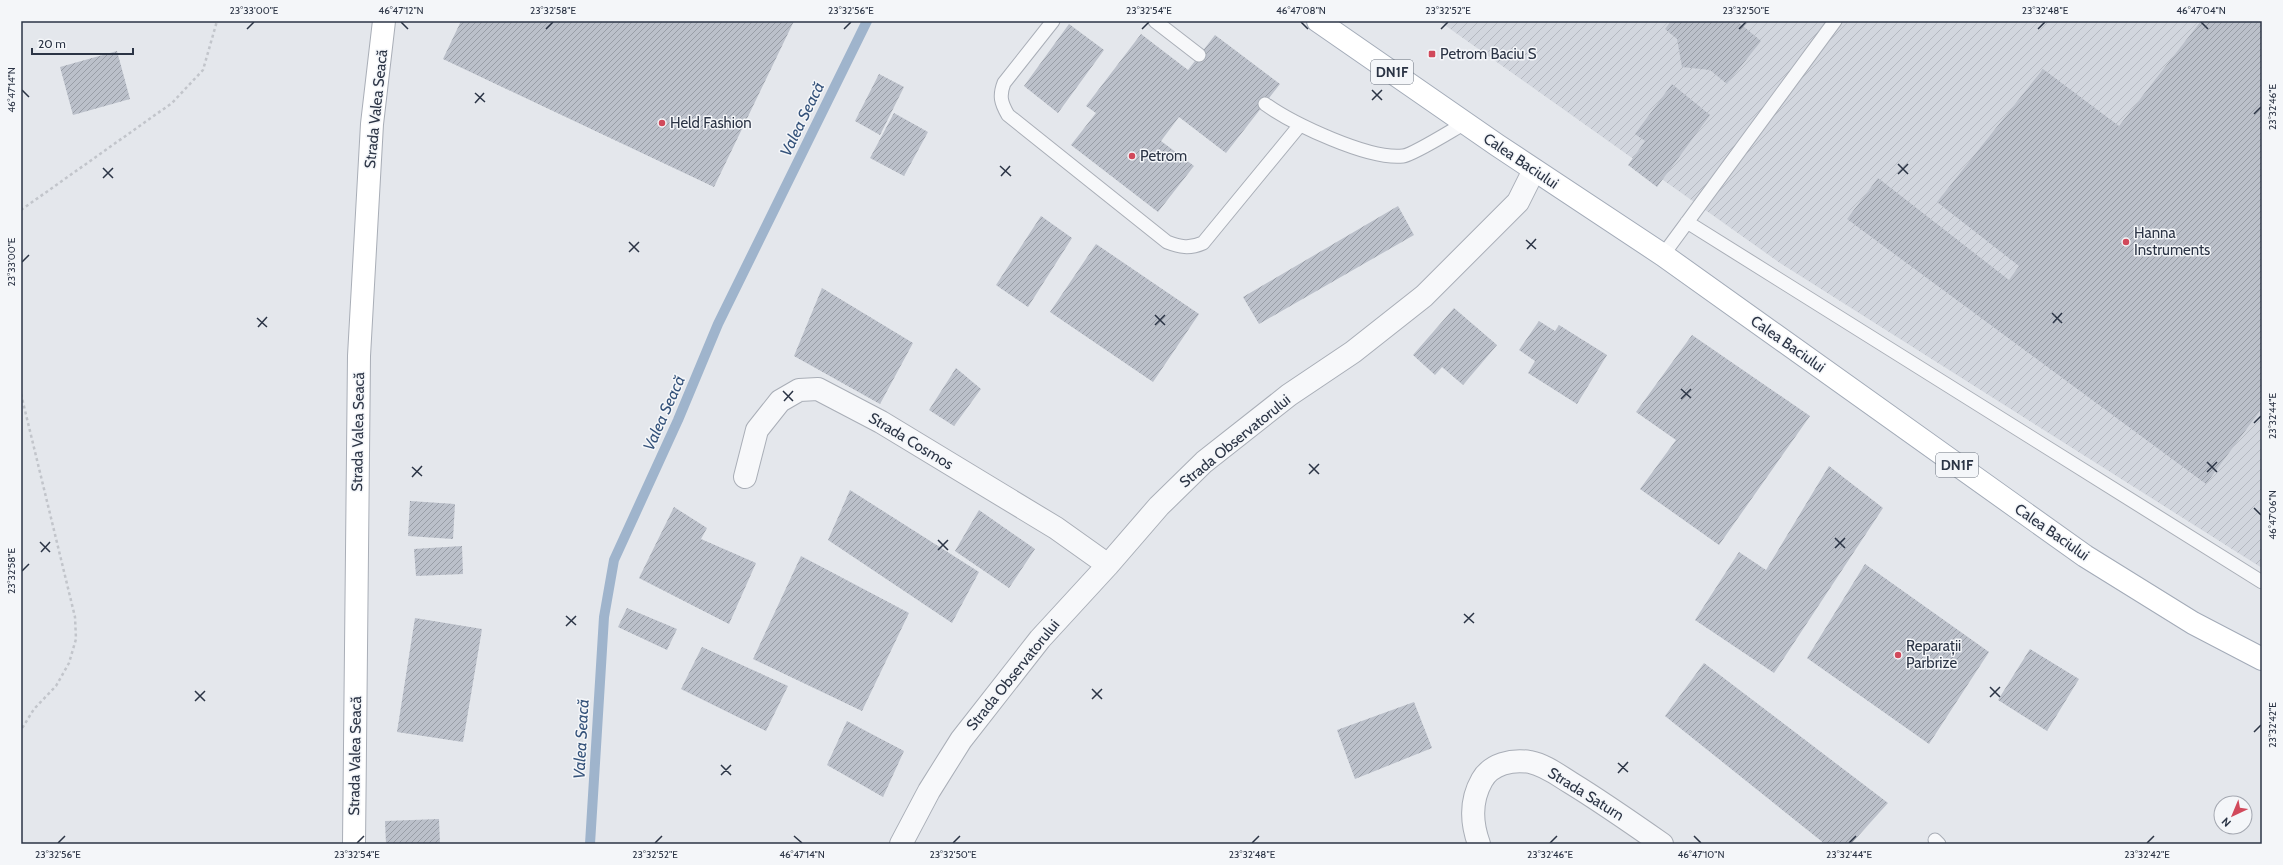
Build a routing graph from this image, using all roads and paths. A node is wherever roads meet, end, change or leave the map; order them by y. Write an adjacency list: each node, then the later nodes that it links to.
1 (217, 21): 12 (path)
2 (384, 21): 21 (main road, Strada Valea Seacă)
3 (1053, 21): 10 (lane)
4 (1155, 21): 7 (lane)
5 (1318, 21): 9 (main road, Calea Baciului / DN1F)
6 (1835, 21): 13 (lane)
7 (1199, 55)
8 (1265, 104): 10 (lane)
9 (1466, 123): 10 (lane); 11 (main road, Calea Baciului / DN1F)
10 (1300, 125)
11 (1534, 170): 14 (main road, Calea Baciului / DN1F); 17 (street, Strada Observatorului)
12 (21, 210)
13 (1687, 222): 14 (lane); 18 (lane)
14 (1663, 255): 19 (main road, Calea Baciului / DN1F)
15 (21, 394): 20 (path)
16 (745, 477): 17 (street, Strada Cosmos)
17 (1108, 565): 22 (street, Strada Observatorului)
18 (2262, 582)
19 (2262, 659)
20 (21, 730)
21 (354, 844)
22 (900, 844)
23 (1480, 844): 24 (street, Strada Saturn)
24 (1662, 844)

